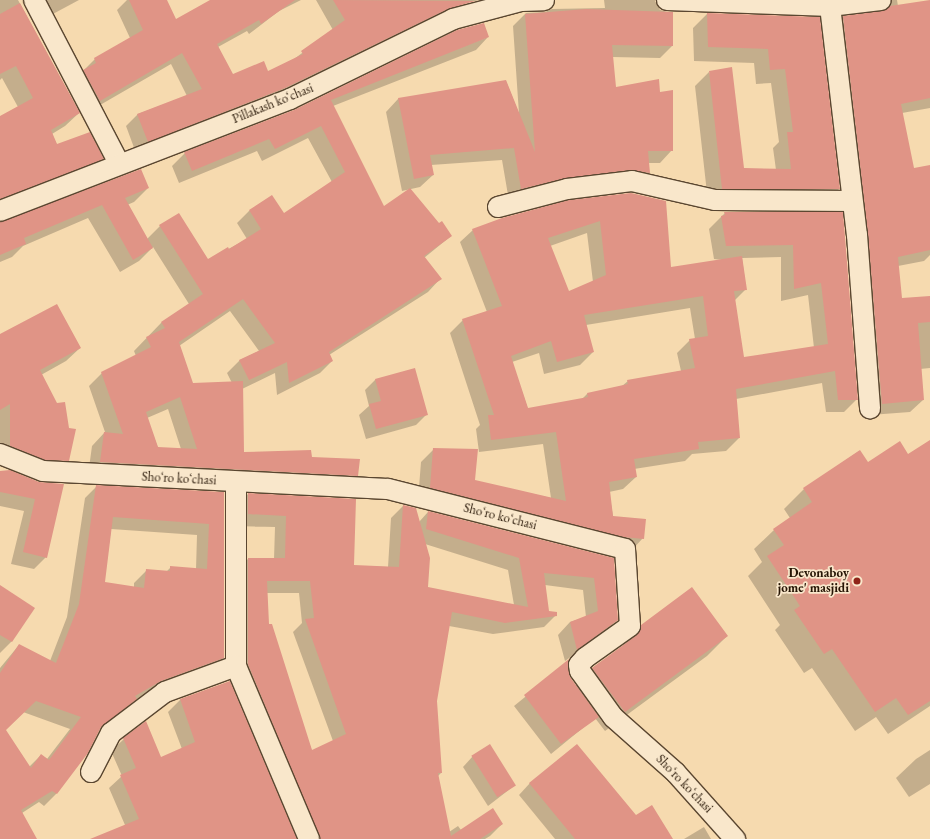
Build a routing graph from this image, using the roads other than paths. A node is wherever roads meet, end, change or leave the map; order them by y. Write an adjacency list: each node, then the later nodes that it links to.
1 (34, 0): 6 (street)
2 (544, 0): 6 (street, Pillakash koʻchasi)
3 (667, 0): 5 (street)
4 (881, 0): 5 (street)
5 (830, 6): 7 (street)
6 (119, 163): 9 (street, Pillakash koʻchasi)
7 (852, 201): 8 (street); 10 (street)
8 (498, 207)
9 (0, 211)
10 (870, 410)
11 (0, 454): 12 (street, Shoʻro koʻchasi)
12 (236, 482): 13 (street); 16 (street, Shoʻro koʻchasi)
13 (236, 666): 14 (street); 15 (street)
14 (90, 772)
15 (309, 839)
16 (735, 839)

